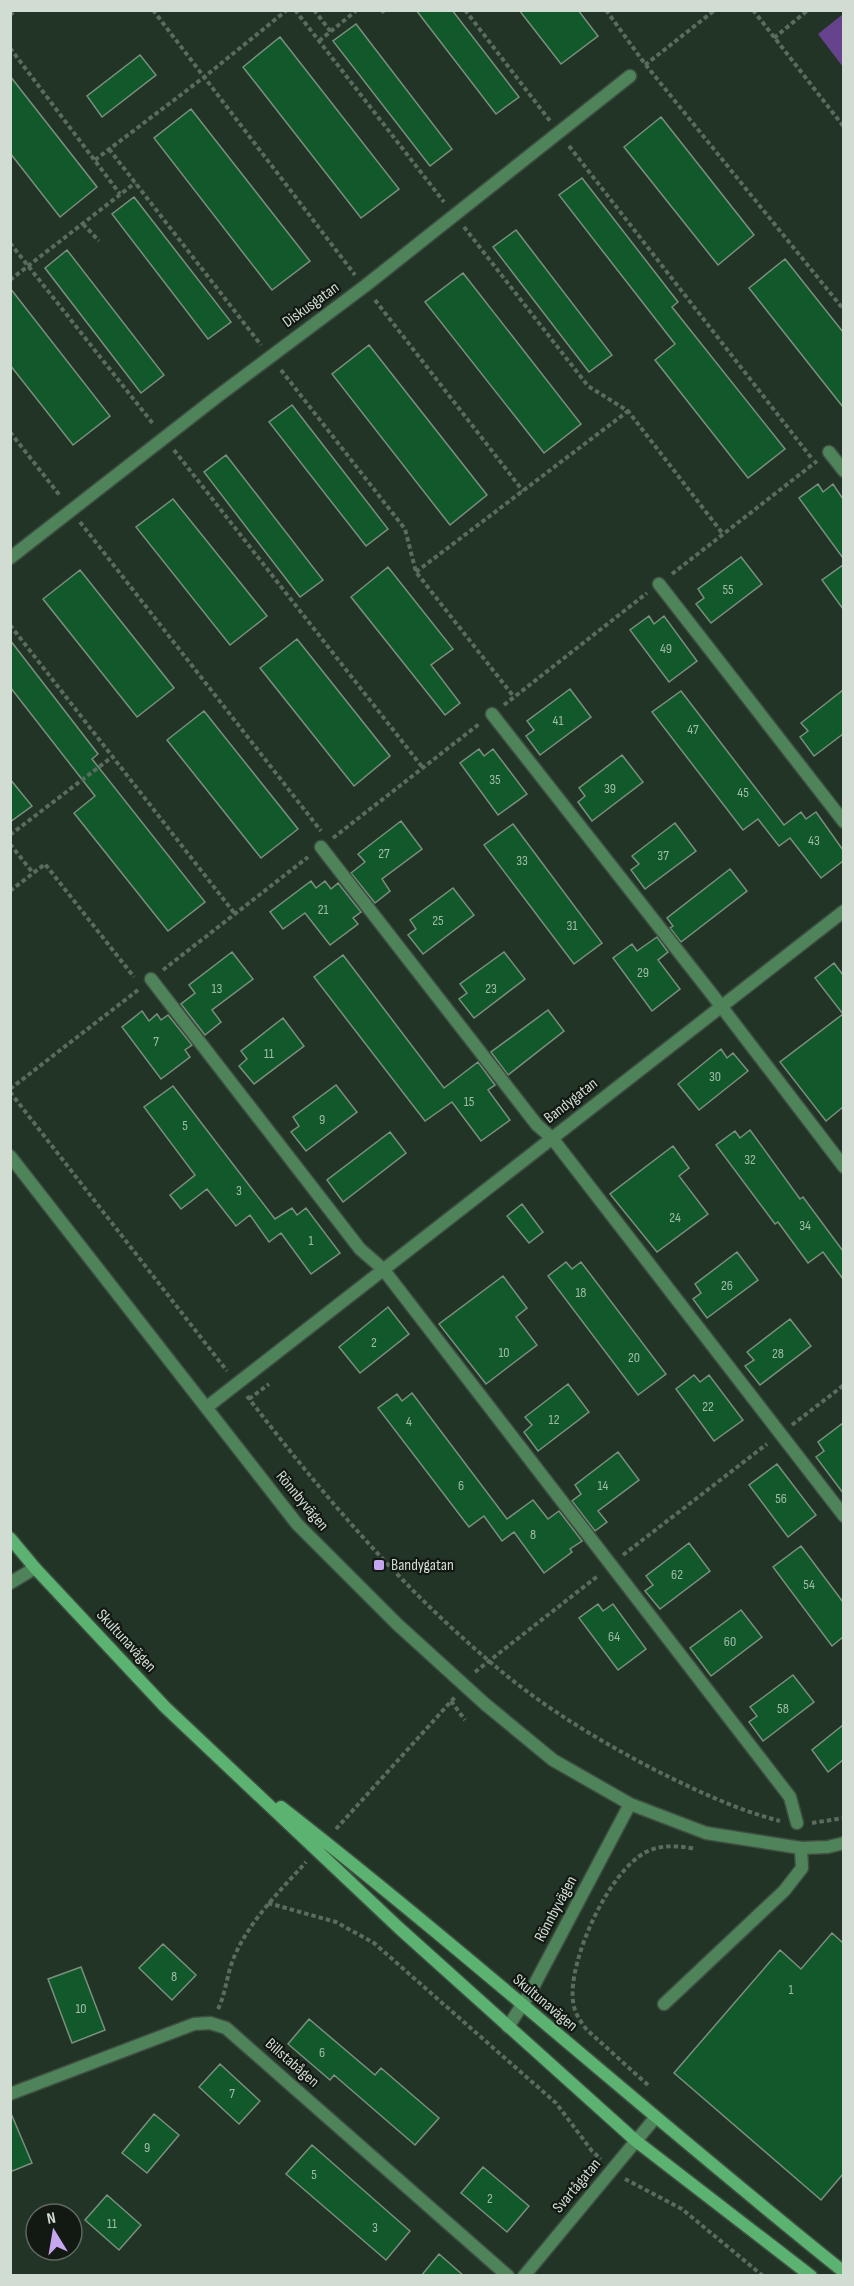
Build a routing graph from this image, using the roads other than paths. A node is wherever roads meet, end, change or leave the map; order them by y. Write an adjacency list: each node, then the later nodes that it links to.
1 (630, 76): 4 (street, Diskusgatan)
2 (829, 452): 3 (street)
3 (843, 471)
4 (10, 558)
5 (659, 584): 7 (street)
6 (492, 714): 11 (street)
7 (843, 822)
8 (325, 844): 12 (street)
9 (843, 910): 11 (street, Bandygatan)
10 (146, 983): 15 (street)
11 (720, 1006): 12 (street, Bandygatan); 14 (street)
12 (552, 1138): 15 (street, Bandygatan); 17 (street)
13 (10, 1156): 16 (street, Rönnbyvägen)
14 (843, 1167)
15 (383, 1269): 16 (street, Bandygatan); 23 (street)
16 (207, 1407): 22 (street, Rönnbyvägen)
17 (843, 1516)
18 (10, 1538): 19 (main road, Skultunavägen)
19 (35, 1568): 20 (street); 21 (main road, Skultunavägen)
20 (10, 1583)
21 (224, 1762): 27 (main road, Skultunavägen); 28 (main road, Skultunavägen)
22 (630, 1804): 25 (street, Rönnbyvägen); 27 (street, Rönnbyvägen)
23 (796, 1823)
24 (843, 1843): 25 (street, Rönnbyvägen)
25 (801, 1848): 26 (street)
26 (664, 2004)
27 (522, 2006): 28 (street, Rönnbyvägen); 30 (main road, Skultunavägen)
28 (508, 2027): 31 (main road, Skultunavägen)
29 (10, 2094): 33 (street, Billstabågen)
30 (655, 2118): 31 (street, Svartågatan); 32 (main road, Skultunavägen)
31 (636, 2141): 34 (street, Svartågatan); 35 (main road, Skultunavägen)
32 (843, 2272)
33 (508, 2276)
34 (524, 2276)
35 (811, 2276)

